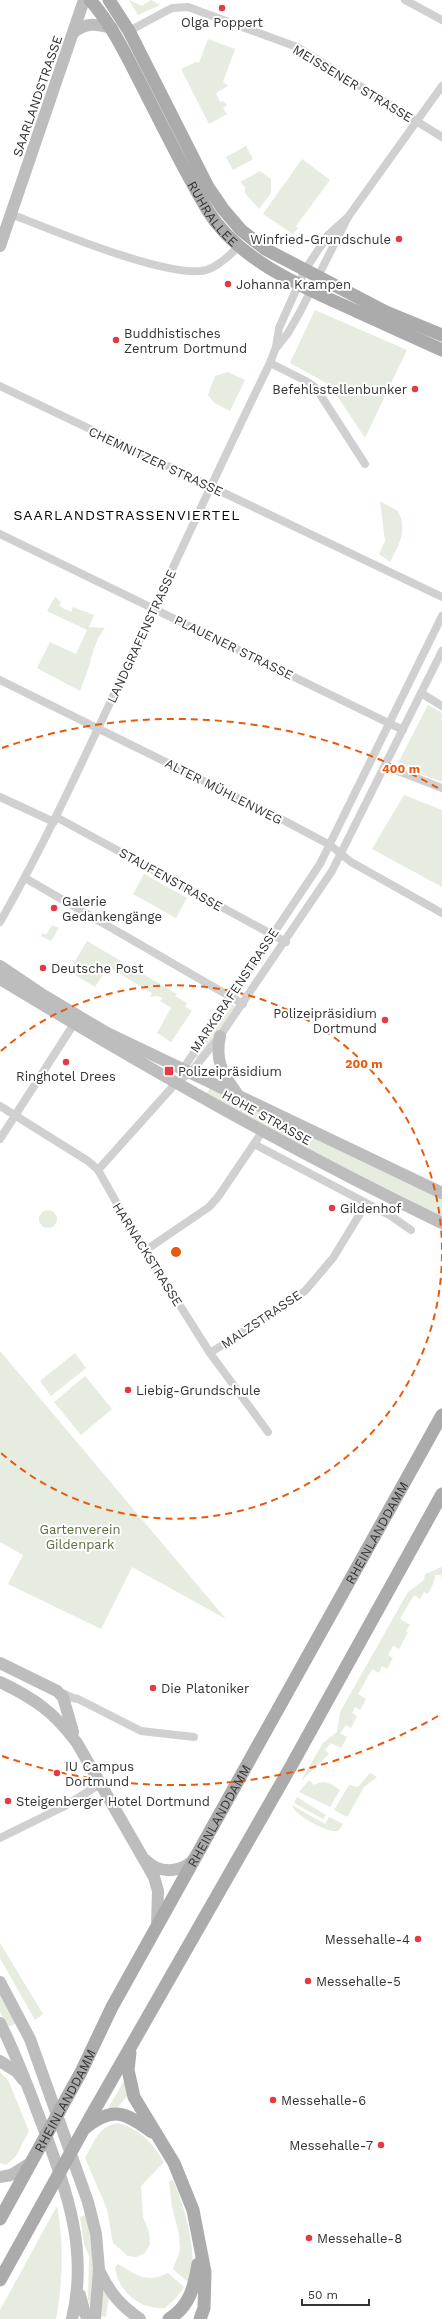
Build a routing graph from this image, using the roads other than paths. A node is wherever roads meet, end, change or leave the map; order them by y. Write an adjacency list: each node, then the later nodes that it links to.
1 (84, 0): 8 (main road, SAARLANDSTRASSE)
2 (90, 0): 6 (main road, RUHRALLEE)
3 (109, 0): 7 (main road, RUHRALLEE)
4 (405, 0): 5 (street)
5 (442, 20)
6 (112, 28): 8 (main road); 15 (main road, RUHRALLEE)
7 (128, 31): 10 (street, MEISSENER STRASSE); 17 (main road, RUHRALLEE)
8 (74, 32): 12 (main road, SAARLANDSTRASSE)
9 (442, 86): 10 (street, LANDGRAFENSTRASSE)
10 (416, 122): 11 (street, MEISSENER STRASSE); 13 (street, LANDGRAFENSTRASSE)
11 (442, 137)
12 (11, 214): 14 (main road, SAARLANDSTRASSE); 15 (street)
13 (348, 217): 17 (street, LANDGRAFENSTRASSE); 18 (street, LANDGRAFENSTRASSE)
14 (3, 226): 16 (main road, SAARLANDSTRASSE)
15 (240, 245): 19 (main road, RUHRALLEE)
16 (0, 246)
17 (305, 270): 18 (main road, RUHRALLEE); 19 (street, LANDGRAFENSTRASSE)
18 (318, 277): 20 (street, LANDGRAFENSTRASSE); 21 (main road, RUHRALLEE)
19 (298, 284): 20 (main road, RUHRALLEE); 22 (street, LANDGRAFENSTRASSE)
20 (311, 290): 22 (street, LANDGRAFENSTRASSE); 23 (main road, RUHRALLEE)
21 (442, 335)
22 (276, 347): 24 (street, LANDGRAFENSTRASSE)
23 (442, 350)
24 (270, 363): 26 (street); 27 (street, LANDGRAFENSTRASSE)
25 (0, 386): 27 (street, CHEMNITZER STRASSE)
26 (365, 464)
27 (209, 486): 29 (street, CHEMNITZER STRASSE); 30 (street, LANDGRAFENSTRASSE)
28 (0, 534): 30 (street, PLAUENER STRASSE)
29 (442, 597)
30 (154, 609): 36 (street, PLAUENER STRASSE); 37 (street, LANDGRAFENSTRASSE)
31 (442, 616): 36 (street, MARKGRAFENSTRASSE)
32 (442, 651): 34 (street, MARKGRAFENSTRASSE)
33 (0, 680): 37 (street, ALTER MÜHLENWEG)
34 (421, 693): 35 (street); 38 (street, MARKGRAFENSTRASSE)
35 (442, 706)
36 (390, 723): 38 (street, PLAUENER STRASSE); 43 (street, MARKGRAFENSTRASSE)
37 (98, 728): 42 (street, LANDGRAFENSTRASSE); 43 (street, ALTER MÜHLENWEG)
38 (403, 730): 39 (street, MARKGRAFENSTRASSE)
39 (385, 766): 40 (street); 44 (street, MARKGRAFENSTRASSE)
40 (442, 788)
41 (0, 797): 42 (street, STAUFENSTRASSE)
42 (55, 819): 45 (street, LANDGRAFENSTRASSE); 48 (street, STAUFENSTRASSE)
43 (330, 845): 44 (street, ALTER MÜHLENWEG); 48 (street, MARKGRAFENSTRASSE)
44 (342, 855): 46 (street, ALTER MÜHLENWEG); 49 (street, MARKGRAFENSTRASSE)
45 (25, 878): 47 (street, LANDGRAFENSTRASSE); 52 (street)
46 (442, 913)
47 (0, 922)
48 (272, 935): 49 (street, STAUFENSTRASSE); 52 (street, MARKGRAFENSTRASSE)
49 (286, 942): 53 (street, MARKGRAFENSTRASSE)
50 (0, 966): 54 (main road, HOHE STRASSE)
51 (0, 979): 54 (main road, HOHE STRASSE)
52 (230, 996): 53 (street); 56 (street, MARKGRAFENSTRASSE)
53 (243, 1004): 55 (street, MARKGRAFENSTRASSE)
54 (76, 1020): 56 (main road, HOHE STRASSE); 57 (main road, HOHE STRASSE); 60 (street)
55 (220, 1036): 56 (street, MARKGRAFENSTRASSE); 58 (main road)
56 (187, 1070): 57 (street, MARKGRAFENSTRASSE); 58 (main road, HOHE STRASSE)
57 (176, 1084): 61 (main road, HOHE STRASSE); 64 (street, MARKGRAFENSTRASSE)
58 (238, 1094): 65 (main road, HOHE STRASSE)
59 (0, 1106): 60 (street, HARNACKSTRASSE)
60 (16, 1115): 62 (street); 64 (street, HARNACKSTRASSE)
61 (262, 1132): 63 (street); 67 (main road, HOHE STRASSE)
62 (0, 1139)
63 (254, 1144): 66 (street); 69 (street)
64 (98, 1170): 69 (street, HARNACKSTRASSE)
65 (442, 1192)
66 (366, 1204): 68 (street); 70 (street, MALZSTRASSE)
67 (442, 1223)
68 (411, 1230)
69 (146, 1250): 70 (street, HARNACKSTRASSE)
70 (210, 1354): 72 (street, HARNACKSTRASSE)
71 (442, 1415): 82 (main road, RHEINLANDDAMM)
72 (268, 1432)
73 (442, 1494): 88 (main road)
74 (0, 1663): 76 (main road)
75 (0, 1682): 77 (main road)
76 (60, 1694): 77 (main road); 78 (street); 79 (main road)
77 (48, 1709): 79 (main road)
78 (194, 1737)
79 (77, 1742): 80 (main road)
80 (102, 1783): 81 (street); 83 (main road)
81 (0, 1838)
82 (195, 1858): 83 (main road); 84 (main road, RHEINLANDDAMM)
83 (146, 1860): 84 (main road)
84 (157, 1926): 94 (main road, RHEINLANDDAMM)
85 (0, 1982): 87 (main road)
86 (0, 2023): 89 (main road)
87 (30, 2039): 89 (main road); 98 (main road)
88 (134, 2043): 92 (main road); 93 (main road)
89 (14, 2050): 91 (main road)
90 (0, 2061): 91 (main road)
91 (28, 2086): 101 (main road)
92 (82, 2134): 93 (main road); 99 (main road)
93 (157, 2136): 97 (main road)
94 (35, 2157): 95 (main road); 96 (main road, RHEINLANDDAMM)
95 (0, 2177)
96 (0, 2219)
97 (200, 2253): 100 (main road); 102 (main road)
98 (99, 2269): 105 (main road); 106 (main road)
99 (0, 2280)
100 (195, 2283): 107 (main road); 108 (main road)
101 (78, 2286): 103 (main road); 104 (main road)
102 (205, 2315)
103 (72, 2319)
104 (90, 2319)
105 (95, 2319)
106 (140, 2319)
107 (169, 2319)
108 (193, 2319)

